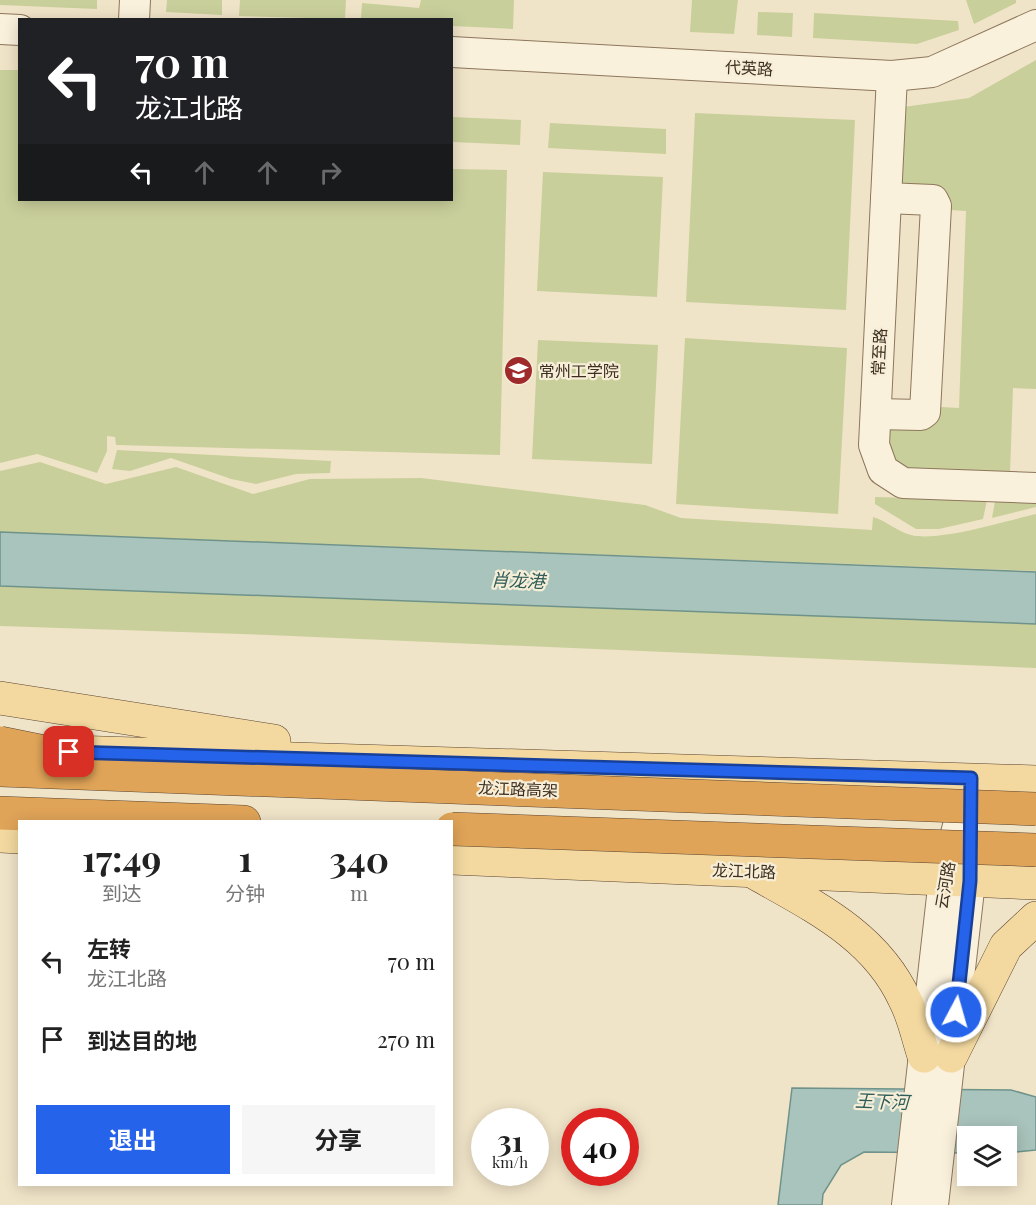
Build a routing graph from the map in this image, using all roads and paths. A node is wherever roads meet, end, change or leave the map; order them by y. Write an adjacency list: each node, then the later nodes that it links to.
1 (135, 0): 2 (street)
2 (134, 18)
3 (1036, 25): 7 (street, 代英路)
4 (0, 29): 5 (street)
5 (18, 30)
6 (453, 52): 7 (street, 代英路)
7 (892, 76): 8 (street, 常至路)
8 (886, 198): 9 (street, 常至路); 9 (street)
9 (876, 414): 10 (street, 常至路)
10 (1036, 488)
11 (0, 698): 14 (main road)
12 (0, 743): 16 (highway, bridge)
13 (0, 750): 14 (main road)
14 (412, 762): 17 (main road)
15 (0, 770): 16 (highway, 龙江路高架, bridge)
16 (168, 776): 19 (highway, 龙江路高架, bridge)
17 (971, 778): 18 (main road); 28 (street, 云河路)
18 (1036, 782)
19 (1036, 808)
20 (0, 813): 21 (highway)
21 (190, 820)
22 (453, 829): 25 (highway, bridge)
23 (0, 836): 24 (main road)
24 (18, 837)
25 (1036, 850)
26 (453, 858): 27 (main road, 龙江北路)
27 (753, 872): 28 (main road, 龙江北路); 31 (main road)
28 (957, 880): 29 (main road, 龙江北路); 31 (street, 云河路)
29 (1036, 883)
30 (1036, 918): 31 (main road)
31 (937, 1065): 32 (street, 云河路)
32 (924, 1171): 33 (street, 云河路); 34 (street, 云河路)
33 (907, 1205)
34 (933, 1205)

